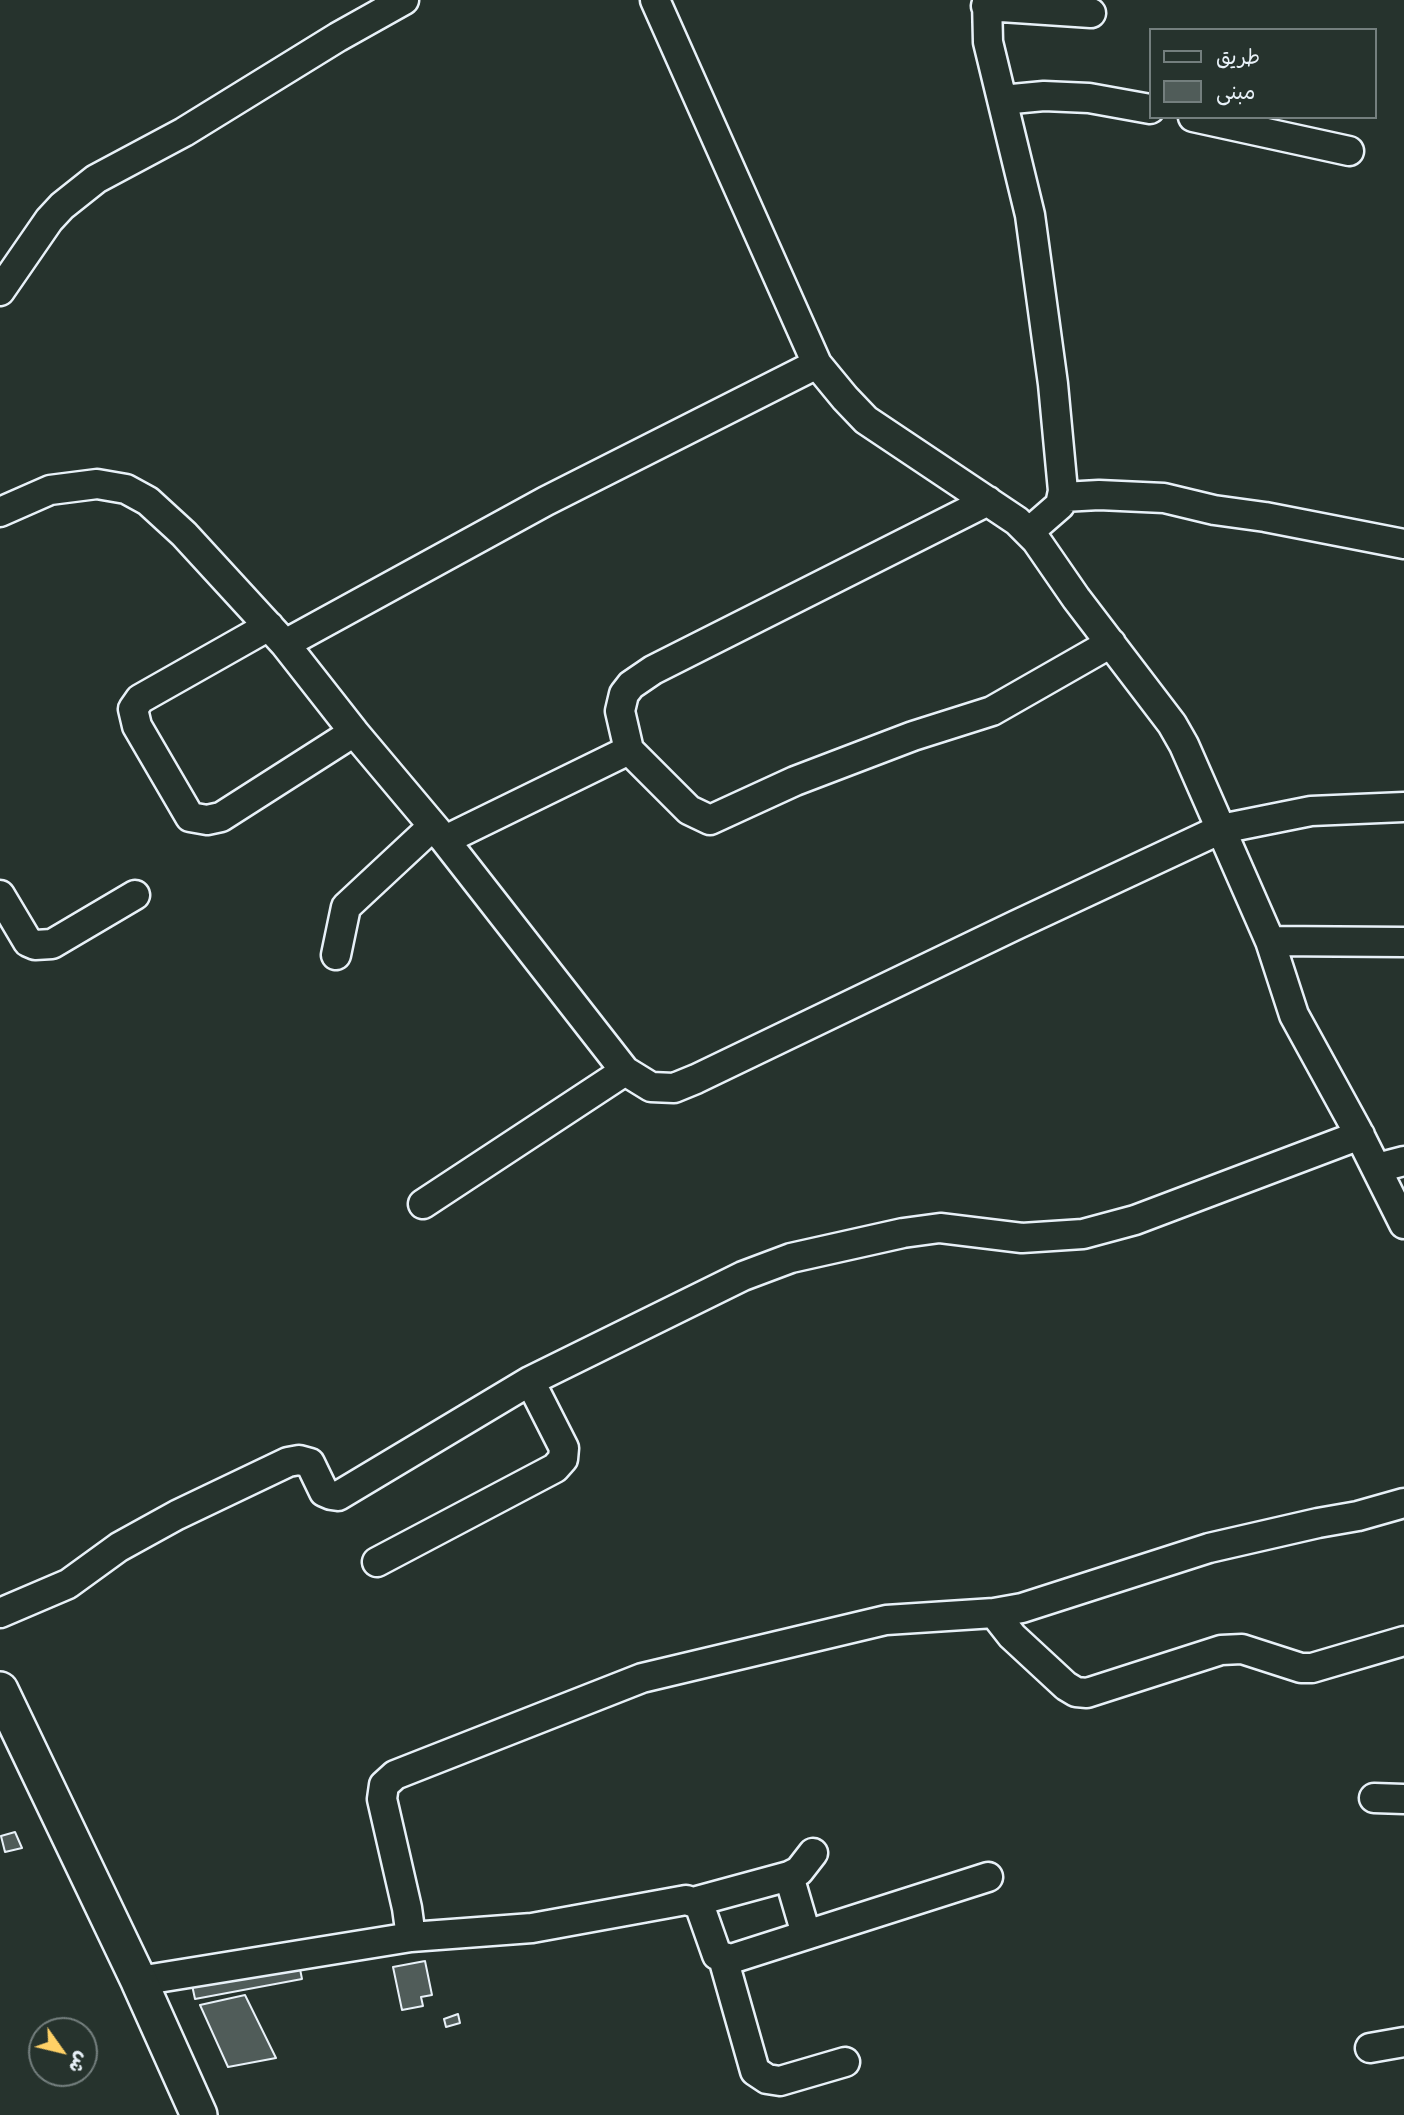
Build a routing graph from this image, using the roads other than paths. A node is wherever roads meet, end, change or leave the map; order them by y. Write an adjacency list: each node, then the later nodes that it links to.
1 (404, 0): 9 (street)
2 (655, 0): 10 (street)
3 (987, 3): 4 (street); 5 (street)
4 (1091, 13)
5 (1002, 100): 6 (street); 11 (street)
6 (1148, 109)
7 (1202, 119): 8 (street)
8 (1349, 151)
9 (0, 292)
10 (817, 364): 12 (street); 16 (street)
11 (1063, 497): 14 (street); 15 (street)
12 (988, 501): 14 (street); 19 (street)
13 (0, 512): 16 (street)
14 (1029, 533): 17 (street)
15 (1404, 544)
16 (277, 635): 18 (street); 18 (street)
17 (1111, 643): 19 (street); 21 (street)
18 (354, 732): 22 (street)
19 (629, 750): 22 (street)
20 (1404, 807): 21 (street)
21 (1221, 829): 25 (street); 28 (street)
22 (439, 833): 27 (street); 28 (street)
23 (0, 895): 24 (street)
24 (135, 895)
25 (1270, 941): 26 (street); 29 (street)
26 (1404, 942)
27 (337, 955)
28 (625, 1071): 32 (street)
29 (1360, 1135): 31 (street); 34 (street)
30 (1404, 1161): 31 (street)
31 (1377, 1168): 33 (street)
32 (423, 1204)
33 (1404, 1224)
34 (530, 1381): 36 (street); 37 (street)
35 (1404, 1503): 38 (street)
36 (376, 1562)
37 (0, 1612)
38 (993, 1613): 39 (street); 48 (street)
39 (1404, 1641)
40 (0, 1690): 50 (main road)
41 (1374, 1798): 42 (street)
42 (1404, 1799)
43 (813, 1853): 44 (street)
44 (789, 1876): 46 (street); 47 (street)
45 (988, 1877): 47 (street)
46 (697, 1901): 48 (street); 49 (street)
47 (806, 1934): 49 (street)
48 (411, 1937): 50 (street)
49 (723, 1958): 53 (street)
50 (139, 1982): 54 (main road)
51 (1404, 2042): 52 (street)
52 (1370, 2048)
53 (845, 2062)
54 (199, 2115)

